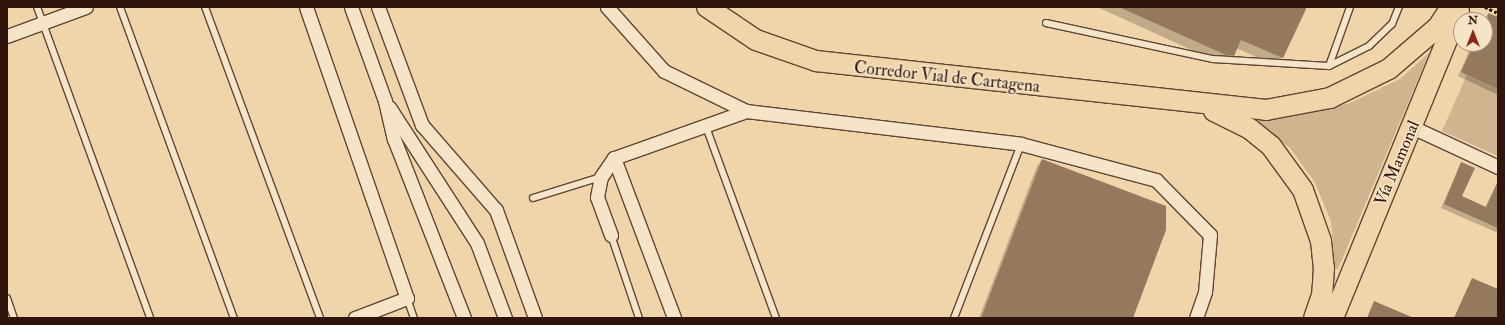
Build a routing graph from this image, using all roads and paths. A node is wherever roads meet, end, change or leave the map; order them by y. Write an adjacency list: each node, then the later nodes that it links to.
1 (37, 7): 16 (lane)
2 (86, 7): 16 (street)
3 (120, 7): 35 (lane)
4 (205, 7): 36 (lane)
5 (306, 7): 32 (street)
6 (351, 7): 20 (street)
7 (378, 7): 41 (street)
8 (607, 7): 22 (street)
9 (707, 7): 21 (main road, Corredor Vial de Cartagena)
10 (1350, 7): 19 (lane)
11 (1400, 7): 19 (lane)
12 (1451, 7): 21 (main road, Corredor Vial de Cartagena)
13 (1460, 7): 24 (main road, Vía Mamonal)
14 (1485, 7): 15 (path)
15 (1498, 13)
16 (43, 23): 18 (street); 34 (lane)
17 (1046, 23): 19 (lane)
18 (7, 36)
19 (1329, 66)
20 (385, 101): 39 (street); 40 (street)
21 (1201, 105): 47 (main road, Corredor Vial de Cartagena)
22 (746, 111): 23 (street); 25 (street)
23 (705, 124): 26 (street); 44 (lane)
24 (1412, 127): 27 (street); 48 (main road, Vía Mamonal)
25 (1021, 144): 45 (lane); 46 (street)
26 (614, 158): 28 (street); 43 (street)
27 (1498, 167)
28 (601, 177): 29 (lane); 30 (street)
29 (533, 198)
30 (611, 235): 42 (lane)
31 (7, 298): 33 (lane)
32 (407, 298): 37 (street); 38 (lane)
33 (14, 318)
34 (150, 318)
35 (234, 318)
36 (320, 318)
37 (354, 318)
38 (414, 318)
39 (464, 318)
40 (505, 318)
41 (535, 318)
42 (639, 318)
43 (674, 318)
44 (776, 318)
45 (954, 318)
46 (1196, 318)
47 (1314, 318)
48 (1333, 318)

